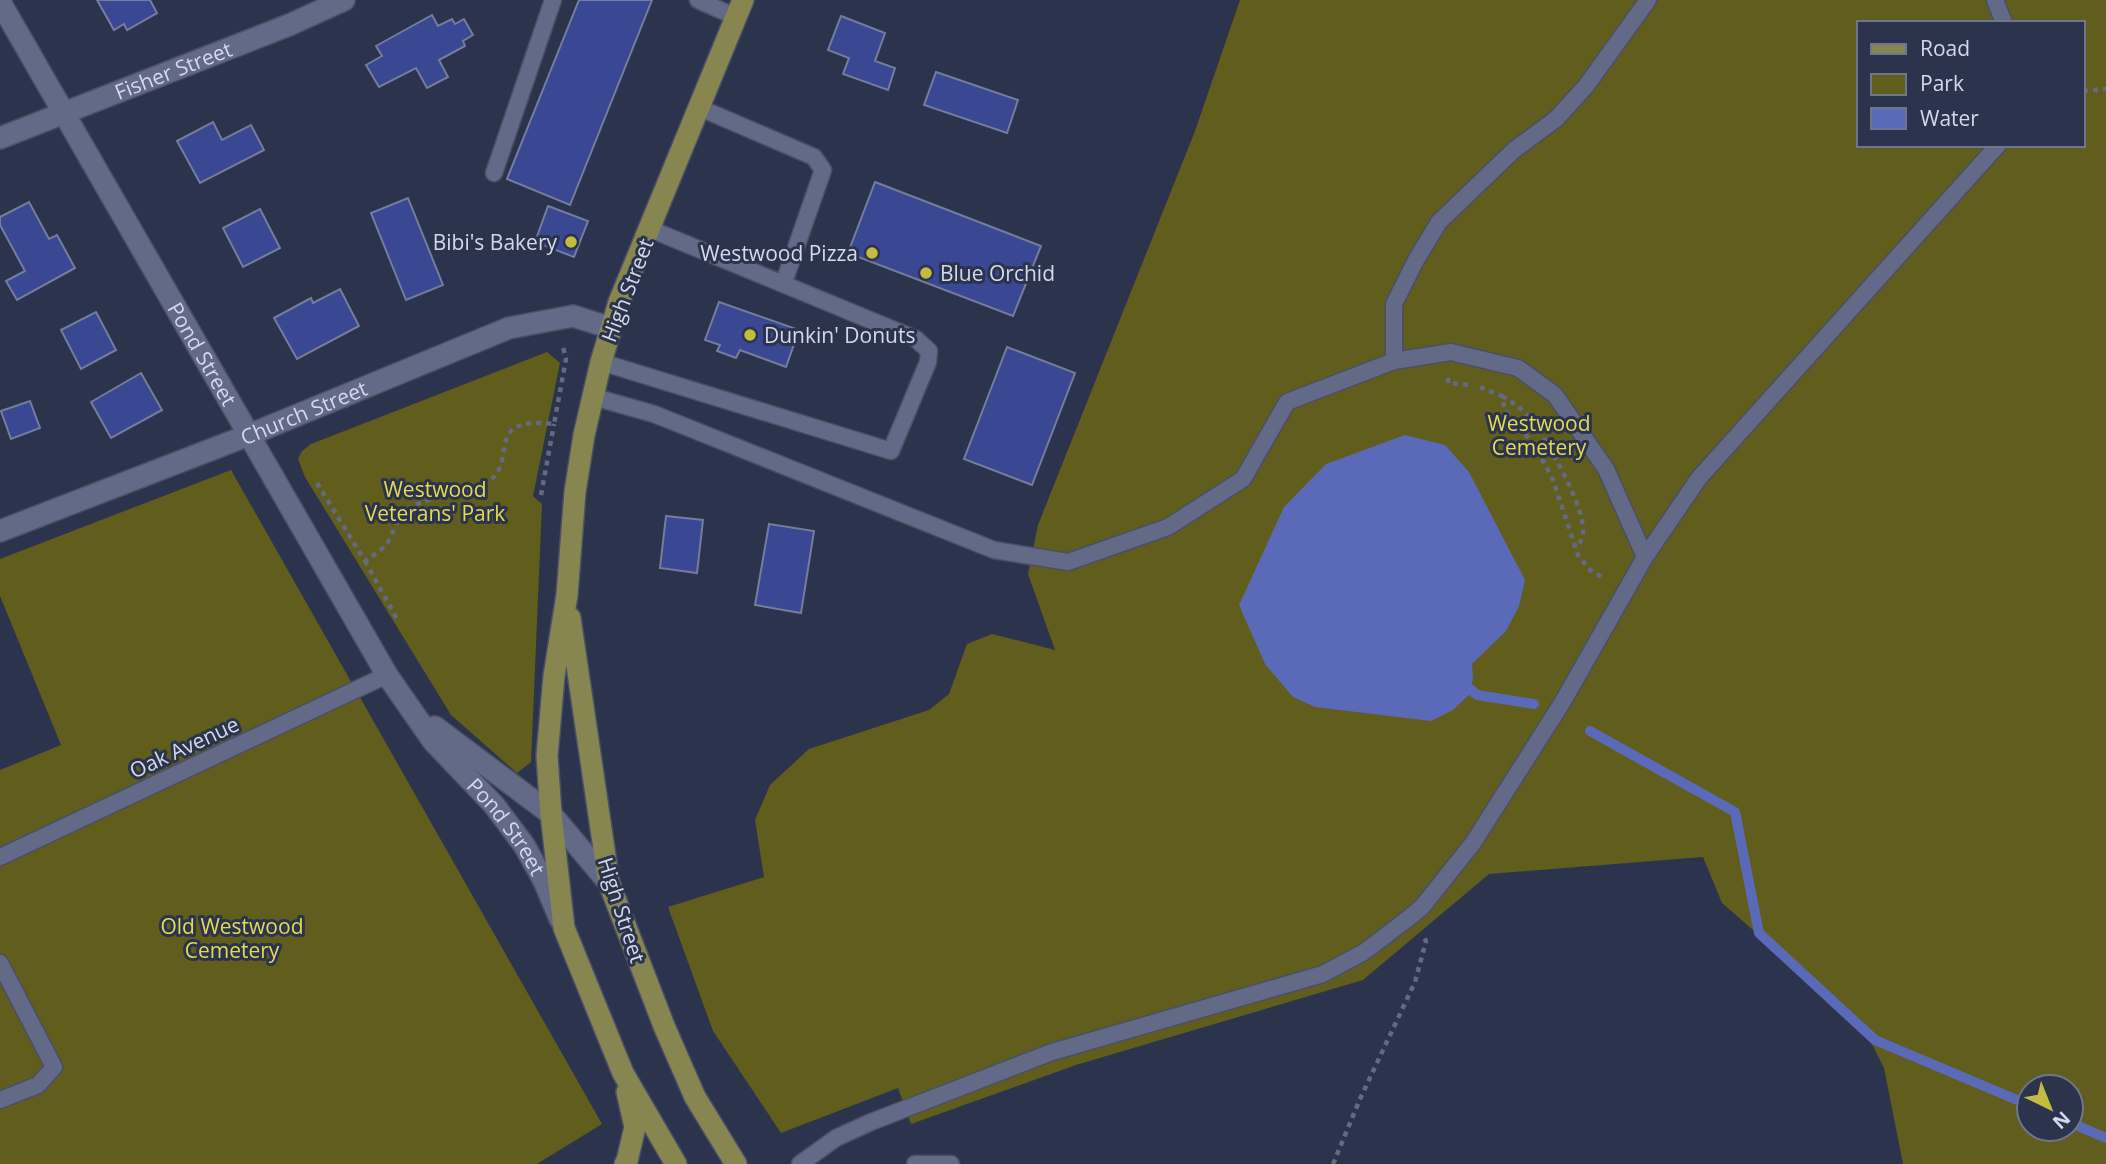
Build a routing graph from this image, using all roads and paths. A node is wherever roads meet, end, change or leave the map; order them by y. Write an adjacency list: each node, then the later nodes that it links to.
1 (344, 0): 12 (street, Fisher Street)
2 (553, 0): 15 (lane)
3 (698, 0): 7 (lane)
4 (1648, 0): 21 (lane)
5 (1995, 0): 8 (lane)
6 (0, 2): 12 (street, Pond Street)
7 (739, 8): 11 (main road, High Street)
8 (2003, 21)
9 (2106, 89): 10 (path)
10 (2085, 91)
11 (700, 108): 16 (main road, High Street); 17 (lane)
12 (63, 112): 13 (street, Fisher Street); 26 (street, Pond Street)
13 (0, 138)
14 (1996, 147): 31 (lane)
15 (494, 173)
16 (650, 229): 17 (lane); 18 (main road, High Street)
17 (784, 282): 22 (lane)
18 (611, 328): 22 (main road, High Street); 26 (street, Church Street)
19 (563, 347): 25 (path)
20 (1451, 352): 21 (lane); 23 (path); 31 (lane)
21 (1394, 361): 24 (lane)
22 (601, 362): 24 (main road, High Street)
23 (1502, 396): 30 (path); 30 (path)
24 (594, 397): 34 (main road, High Street)
25 (554, 424): 28 (path); 32 (path)
26 (249, 435): 29 (street, Church Street); 36 (street, Pond Street)
27 (317, 483): 32 (path)
28 (541, 495)
29 (0, 531)
30 (1575, 547): 33 (path)
31 (1645, 557): 33 (lane)
32 (365, 561): 35 (path)
33 (1626, 590): 41 (lane)
34 (567, 595): 38 (main road, High Street); 40 (main road, High Street)
35 (397, 619)
36 (387, 675): 37 (street, Pond Street); 39 (lane, Oak Avenue)
37 (406, 704): 38 (street, Pond Street); 42 (street, Pond Street)
38 (551, 814): 40 (street, Pond Street); 42 (main road, High Street)
39 (0, 858)
40 (609, 883): 48 (main road, High Street)
41 (1410, 917): 49 (lane); 52 (path)
42 (564, 928): 44 (main road, High Street)
43 (0, 963): 45 (lane)
44 (622, 1073): 46 (main road); 47 (main road, High Street)
45 (0, 1100)
46 (625, 1164)
47 (676, 1164)
48 (736, 1164)
49 (800, 1164)
50 (915, 1164): 51 (lane)
51 (951, 1164)
52 (1333, 1164)

